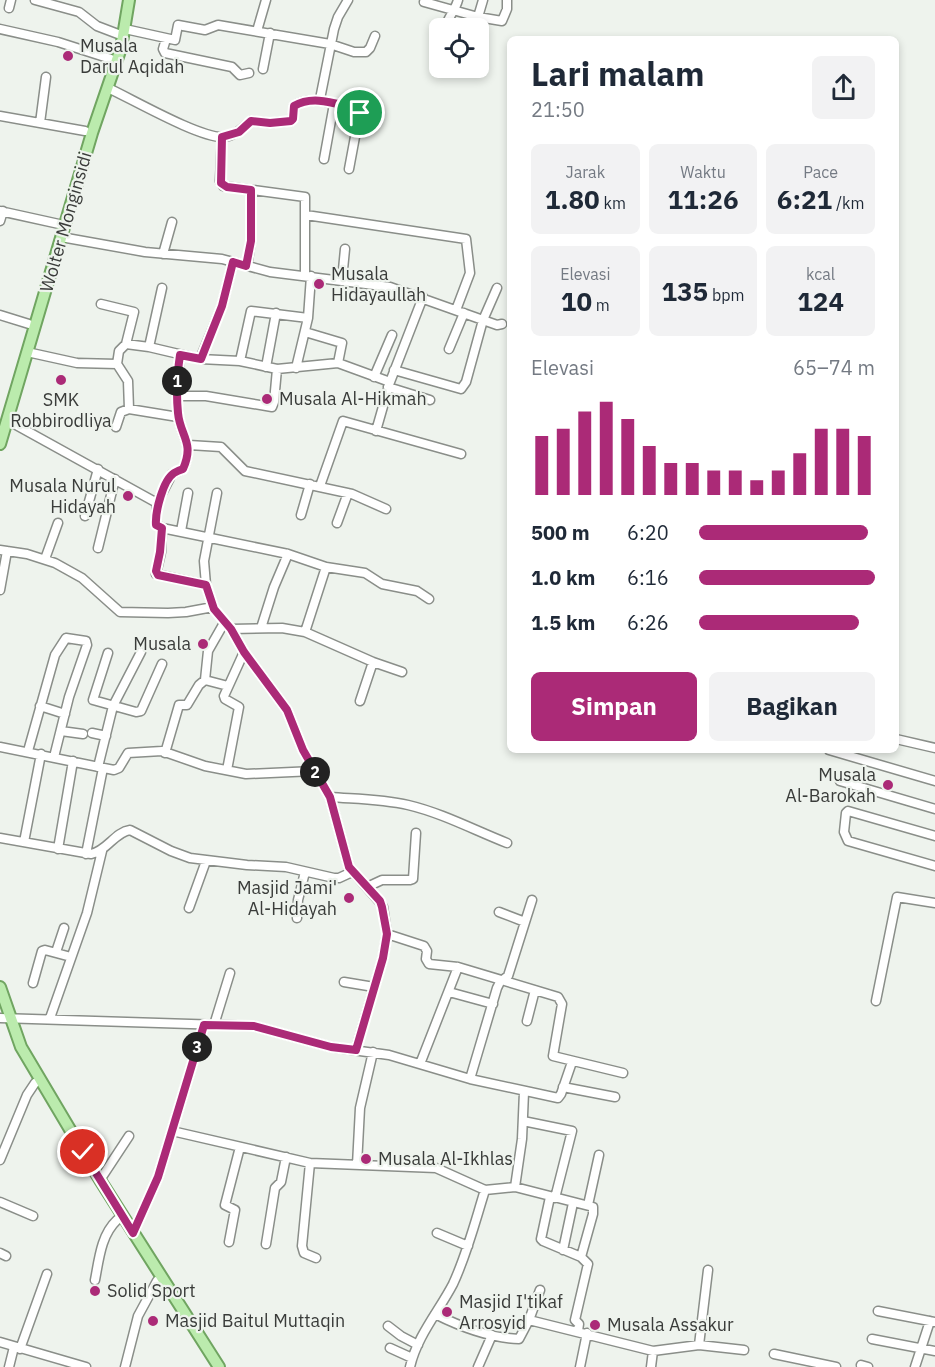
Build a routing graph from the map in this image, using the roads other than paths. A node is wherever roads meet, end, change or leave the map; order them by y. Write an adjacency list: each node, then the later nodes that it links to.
1 (34, 0): 14 (street)
2 (122, 0): 14 (main road, Wolter Monginsidi)
3 (129, 0): 14 (main road, Wolter Monginsidi)
4 (266, 0): 15 (street)
5 (348, 0): 19 (street)
6 (458, 0): 10 (street)
7 (483, 0): 11 (street)
8 (507, 0): 11 (street)
9 (424, 2): 10 (street)
10 (455, 10): 11 (street); 12 (street)
11 (478, 17)
12 (448, 18)
13 (0, 29): 20 (street)
14 (127, 31): 18 (street); 20 (main road, Wolter Monginsidi); 24 (main road, Wolter Monginsidi)
15 (257, 31): 16 (street); 18 (street)
16 (270, 33): 19 (street); 21 (street)
17 (375, 36): 19 (street)
18 (166, 39): 22 (street)
19 (330, 44): 25 (street)
20 (111, 59): 29 (main road, Wolter Monginsidi)
21 (262, 69)
22 (249, 73)
23 (46, 77): 28 (street)
24 (108, 88): 30 (street); 36 (main road, Wolter Monginsidi)
25 (320, 99): 26 (street); 30 (street)
26 (334, 104): 31 (street); 32 (street)
27 (0, 116): 28 (street)
28 (40, 123): 29 (street)
29 (85, 131): 36 (main road, Wolter Monginsidi)
30 (222, 137): 33 (street)
31 (324, 159)
32 (349, 169)
33 (251, 190): 35 (street); 43 (street)
34 (1, 211): 36 (street); 37 (street)
35 (306, 215): 44 (street); 50 (street)
36 (62, 219): 39 (main road, Wolter Monginsidi); 55 (main road, Wolter Monginsidi)
37 (0, 221)
38 (172, 222): 41 (street)
39 (61, 237): 41 (street); 62 (main road, Wolter Monginsidi)
40 (345, 249): 45 (street)
41 (162, 254): 42 (street)
42 (233, 262): 43 (street); 64 (street)
43 (246, 266): 44 (street)
44 (308, 276): 45 (street); 53 (street)
45 (342, 280): 48 (street)
46 (162, 288): 60 (street)
47 (496, 288): 54 (street)
48 (423, 297): 50 (street); 71 (street)
49 (101, 304): 59 (street)
50 (460, 311): 54 (street); 61 (street)
51 (276, 313): 53 (street); 65 (street); 68 (street)
52 (0, 315): 55 (street)
53 (308, 318): 57 (street)
54 (483, 320): 56 (street); 71 (street)
55 (29, 324): 78 (main road, Wolter Monginsidi)
56 (502, 324)
57 (304, 333): 66 (street); 69 (street)
58 (392, 335): 72 (street)
59 (126, 344): 60 (street); 67 (street)
60 (149, 347): 63 (street)
61 (449, 348)
62 (27, 352): 67 (street); 78 (main road, Wolter Monginsidi)
63 (180, 355): 64 (street); 74 (street)
64 (201, 359): 65 (street)
65 (240, 361): 68 (street)
66 (338, 363): 69 (street); 72 (street)
67 (117, 364): 76 (street)
68 (266, 367): 70 (street)
69 (296, 368): 70 (street)
70 (277, 369): 74 (street)
71 (394, 370): 73 (street)
72 (375, 376): 73 (street)
73 (389, 385): 75 (street); 80 (street)
74 (177, 396): 77 (street)
75 (430, 400)
76 (129, 409): 77 (street); 79 (street)
77 (178, 417): 82 (street)
78 (3, 420): 81 (main road, Wolter Monginsidi); 84 (street)
79 (116, 427)
80 (376, 431): 83 (street); 87 (street)
81 (0, 444)
82 (189, 445): 86 (street); 91 (street)
83 (461, 454)
84 (98, 469): 85 (street); 94 (street)
85 (115, 479): 91 (street); 100 (street)
86 (310, 484): 87 (street); 93 (street)
87 (320, 486): 90 (street)
88 (188, 493): 98 (street)
89 (217, 493): 99 (street)
90 (348, 493): 92 (street); 96 (street)
91 (157, 503): 97 (street)
92 (386, 509)
93 (301, 515)
94 (85, 516)
95 (58, 523): 103 (street)
96 (338, 523)
97 (162, 528): 98 (street); 105 (street)
98 (181, 531): 99 (street)
99 (210, 536): 102 (street); 105 (street)
100 (98, 548)
101 (3, 550): 103 (street); 106 (street)
102 (288, 554): 104 (street); 110 (street)
103 (45, 559): 108 (street)
104 (326, 567): 107 (street); 111 (street)
105 (206, 585): 108 (street)
106 (0, 590)
107 (429, 599)
108 (213, 606): 109 (street)
109 (227, 626): 110 (street); 113 (street); 118 (street)
110 (261, 628): 111 (street)
111 (305, 632): 115 (street)
112 (141, 652): 122 (street)
113 (244, 652): 119 (street); 139 (street)
114 (108, 653): 122 (street)
115 (373, 662): 117 (street); 120 (street)
116 (162, 664): 122 (street)
117 (402, 672)
118 (205, 680): 119 (street); 132 (street)
119 (228, 686): 138 (street)
120 (360, 701)
121 (40, 706): 123 (street); 123 (street); 131 (street)
122 (113, 706): 127 (street)
123 (65, 714): 124 (street)
124 (60, 731): 126 (street); 135 (street)
125 (92, 733): 127 (street)
126 (82, 734)
127 (106, 736): 137 (street)
128 (899, 741): 130 (street)
129 (0, 747): 131 (street)
130 (935, 748)
131 (28, 751): 134 (street)
132 (165, 753): 137 (street); 138 (street)
133 (840, 753): 141 (street)
134 (40, 754): 135 (street); 147 (street)
135 (54, 757): 136 (street)
136 (73, 761): 137 (street); 149 (street)
137 (100, 768): 151 (street)
138 (227, 770): 139 (street)
139 (314, 771): 142 (street)
140 (840, 781): 143 (street)
141 (935, 781)
142 (330, 797): 148 (street); 155 (street)
143 (935, 809)
144 (416, 833): 156 (street)
145 (935, 836): 153 (street)
146 (0, 838): 147 (street)
147 (24, 842): 149 (street)
148 (507, 843)
149 (58, 849): 151 (street)
150 (102, 851): 151 (street); 152 (street); 166 (street)
151 (86, 854)
152 (206, 861): 154 (street); 159 (street)
153 (935, 866)
154 (305, 872): 155 (street); 161 (street)
155 (352, 872): 156 (street)
156 (367, 887): 164 (street)
157 (532, 900): 162 (street)
158 (935, 903): 176 (street)
159 (189, 908)
160 (499, 912): 162 (street)
161 (297, 918)
162 (525, 922): 169 (street)
163 (64, 928): 165 (street)
164 (387, 934): 167 (street); 173 (street)
165 (56, 952): 166 (street); 170 (street)
166 (71, 957): 179 (street)
167 (458, 967): 169 (street); 175 (street)
168 (230, 973): 182 (street)
169 (504, 981): 174 (street); 177 (street)
170 (33, 982)
171 (344, 982): 173 (street)
172 (0, 987): 178 (main road)
173 (375, 987): 183 (street)
174 (535, 990): 180 (street); 185 (street)
175 (449, 993): 177 (street); 186 (street)
176 (876, 1001)
177 (493, 1004): 188 (street)
178 (3, 1016): 179 (street); 189 (main road); 200 (main road)
179 (50, 1018): 181 (street)
180 (527, 1021)
181 (204, 1025): 182 (street); 194 (street)
182 (214, 1025): 183 (street)
183 (356, 1050): 184 (street)
184 (373, 1052): 186 (street); 203 (street)
185 (572, 1062): 187 (street); 190 (street)
186 (420, 1064): 188 (street)
187 (623, 1073)
188 (470, 1079): 191 (street)
189 (35, 1083): 196 (street); 200 (main road)
190 (563, 1087): 191 (street); 192 (street)
191 (524, 1092): 193 (street)
192 (615, 1097)
193 (523, 1121): 205 (street); 207 (street)
194 (172, 1131): 197 (street); 213 (street)
195 (129, 1136): 204 (street)
196 (4, 1139): 201 (street)
197 (240, 1147): 199 (street); 215 (street)
198 (599, 1155): 210 (street)
199 (286, 1157): 202 (street); 216 (street)
200 (84, 1159): 204 (main road); 212 (main road)
201 (0, 1160)
202 (310, 1163): 203 (street); 220 (street)
203 (357, 1166): 206 (street)
204 (100, 1180): 213 (main road)
205 (515, 1187): 206 (street); 207 (street)
206 (485, 1190): 217 (street)
207 (553, 1197): 209 (street); 218 (street)
208 (0, 1202): 211 (street)
209 (573, 1203): 210 (street); 218 (street)
210 (588, 1205): 219 (street)
211 (33, 1216)
212 (117, 1220): 223 (street); 224 (main road)
213 (133, 1233): 250 (main road)
214 (437, 1233): 217 (street)
215 (229, 1242)
216 (266, 1244)
217 (468, 1246): 227 (street)
218 (563, 1250): 219 (street)
219 (581, 1257): 231 (street)
220 (316, 1258)
221 (708, 1270): 236 (street)
222 (47, 1275): 237 (street)
223 (95, 1280)
224 (157, 1281): 248 (street); 249 (main road)
225 (540, 1290): 228 (street)
226 (878, 1311): 229 (street)
227 (435, 1314): 232 (street); 235 (street)
228 (529, 1320): 231 (street); 232 (street)
229 (932, 1322): 239 (street)
230 (388, 1326): 235 (street)
231 (582, 1332): 241 (street); 252 (street)
232 (492, 1335): 251 (street)
233 (872, 1340): 239 (street)
234 (0, 1342): 237 (street)
235 (418, 1345): 244 (street)
236 (699, 1345): 240 (street); 241 (street)
237 (17, 1348): 245 (street); 247 (street)
238 (390, 1348): 244 (street)
239 (921, 1349): 242 (street); 254 (street)
240 (744, 1350)
241 (653, 1351): 253 (street)
242 (935, 1351)
243 (774, 1354): 246 (street)
244 (411, 1362)
245 (80, 1366)
246 (831, 1366)
247 (9, 1367)
248 (125, 1367)
249 (212, 1367)
250 (219, 1367)
251 (478, 1367)
252 (580, 1367)
253 (651, 1367)
254 (915, 1367)

